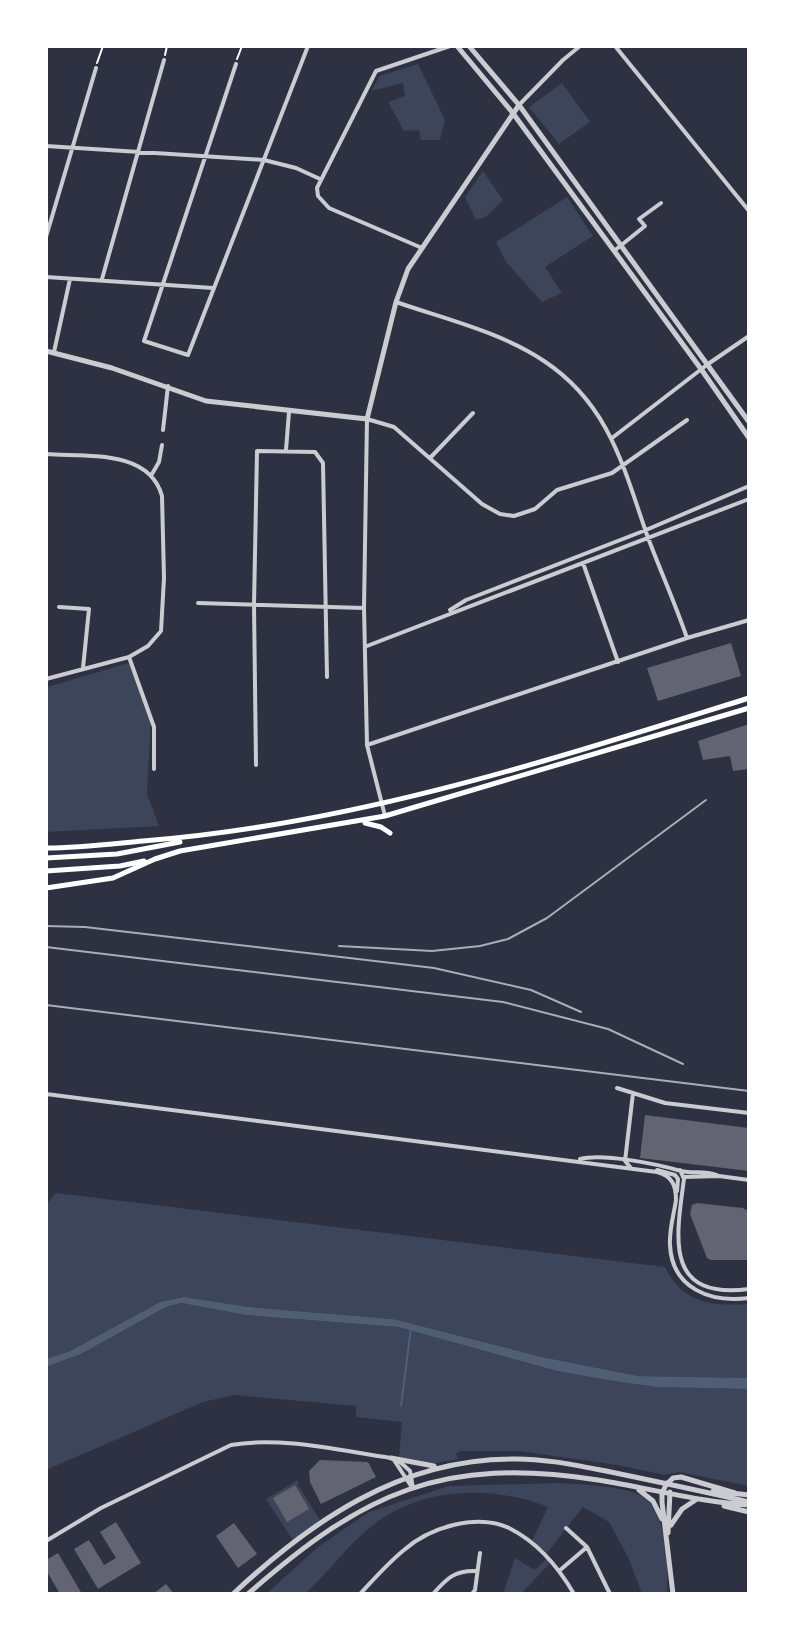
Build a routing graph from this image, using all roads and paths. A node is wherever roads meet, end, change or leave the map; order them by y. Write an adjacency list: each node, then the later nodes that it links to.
1 (103, 46): 12 (path)
2 (167, 46): 10 (path)
3 (242, 46): 11 (path)
4 (308, 46): 19 (street)
5 (450, 46): 20 (street)
6 (457, 46): 14 (street)
7 (469, 46): 13 (street)
8 (580, 46): 13 (street)
9 (615, 46): 22 (street)
10 (164, 60): 17 (street)
11 (236, 64): 18 (street)
12 (96, 68): 16 (street)
13 (519, 105): 14 (street); 24 (street)
14 (512, 112): 25 (street); 26 (street)
15 (46, 146): 16 (street)
16 (72, 147): 17 (street); 23 (street)
17 (138, 152): 18 (street); 29 (street)
18 (204, 155): 19 (street); 30 (street)
19 (264, 160): 20 (street); 31 (street)
20 (320, 179): 25 (street)
21 (661, 203): 24 (street)
22 (749, 211)
23 (46, 237)
24 (621, 245): 26 (street); 36 (street)
25 (424, 249): 32 (street)
26 (614, 251): 37 (street)
27 (46, 277): 28 (street)
28 (70, 279): 29 (street); 35 (street)
29 (102, 279): 30 (street)
30 (163, 283): 31 (street); 31 (street)
31 (213, 288)
32 (396, 302): 41 (street); 45 (street)
33 (749, 336): 36 (street)
34 (46, 351): 35 (street)
35 (54, 352): 38 (street)
36 (708, 364): 37 (street); 43 (street)
37 (701, 369): 45 (street); 46 (street)
38 (168, 386): 39 (street); 44 (street)
39 (289, 412): 41 (street); 48 (street)
40 (473, 413): 50 (street)
41 (367, 419): 50 (street); 62 (street)
42 (687, 420): 51 (street)
43 (749, 422)
44 (163, 430)
45 (612, 438): 51 (street)
46 (749, 438)
47 (162, 445): 52 (street)
48 (286, 450): 59 (street); 61 (street)
49 (46, 454): 52 (street)
50 (430, 458): 51 (street)
51 (623, 465): 55 (street)
52 (152, 474): 67 (street)
53 (749, 486): 55 (street)
54 (749, 499): 56 (street)
55 (646, 530): 56 (street); 63 (street)
56 (649, 538): 57 (street); 65 (street)
57 (583, 563): 63 (street); 68 (street)
58 (198, 603): 59 (street)
59 (254, 605): 61 (street); 75 (street)
60 (59, 607): 69 (street)
61 (325, 607): 62 (street); 70 (street)
62 (364, 608): 66 (street)
63 (445, 614): 66 (street)
64 (749, 620): 65 (street)
65 (687, 638): 68 (street)
66 (366, 646): 74 (street)
67 (129, 657): 69 (street); 76 (street)
68 (618, 662): 74 (street)
69 (83, 668): 71 (street)
70 (327, 677)
71 (46, 679)
72 (749, 698): 77 (main road)
73 (749, 708): 78 (main road)
74 (367, 745): 77 (street)
75 (256, 765)
76 (154, 769)
77 (382, 806): 78 (street); 81 (main road)
78 (385, 816): 79 (main road)
79 (356, 822): 80 (main road); 84 (main road)
80 (390, 833)
81 (198, 837): 82 (main road); 83 (main road)
82 (46, 848)
83 (46, 858)
84 (155, 859): 85 (main road); 86 (main road)
85 (46, 871)
86 (46, 888)
87 (617, 1088): 88 (street)
88 (633, 1093): 90 (street); 92 (street)
89 (46, 1094): 91 (street)
90 (749, 1113)
91 (578, 1160): 92 (street); 93 (street)
92 (625, 1161): 93 (street); 94 (street); 96 (street)
93 (618, 1167): 94 (street)
94 (632, 1169): 95 (street)
95 (640, 1170): 97 (street); 103 (street)
96 (680, 1170): 99 (street); 100 (street)
97 (675, 1175): 100 (street); 103 (street)
98 (694, 1176): 99 (street); 100 (street); 102 (street)
99 (719, 1176): 101 (street)
100 (684, 1177): 102 (street)
101 (749, 1180)
102 (683, 1186): 104 (street)
103 (676, 1200): 105 (street)
104 (749, 1289)
105 (749, 1298)
106 (391, 1458): 107 (street); 108 (street); 123 (street)
107 (439, 1467): 108 (street); 109 (street)
108 (409, 1476): 111 (street); 128 (street)
109 (667, 1483): 112 (street); 113 (street); 114 (street); 115 (street)
110 (627, 1485): 111 (street); 113 (street); 121 (street)
111 (413, 1488): 129 (street)
112 (696, 1489): 114 (street); 119 (street)
113 (662, 1493): 115 (street); 121 (street)
114 (735, 1493): 116 (street)
115 (671, 1495): 117 (street); 121 (street)
116 (749, 1495)
117 (697, 1499): 118 (street); 121 (street)
118 (716, 1503): 119 (street); 120 (street)
119 (749, 1504)
120 (749, 1512)
121 (667, 1524): 135 (street)
122 (566, 1528): 124 (street)
123 (46, 1541)
124 (587, 1547): 127 (street); 134 (street)
125 (480, 1553): 126 (street)
126 (477, 1571): 131 (street); 132 (street)
127 (559, 1571): 130 (street); 133 (street)
128 (233, 1594)
129 (248, 1594)
130 (360, 1594)
131 (433, 1594)
132 (472, 1594)
133 (574, 1594)
134 (610, 1594)
135 (673, 1594)

